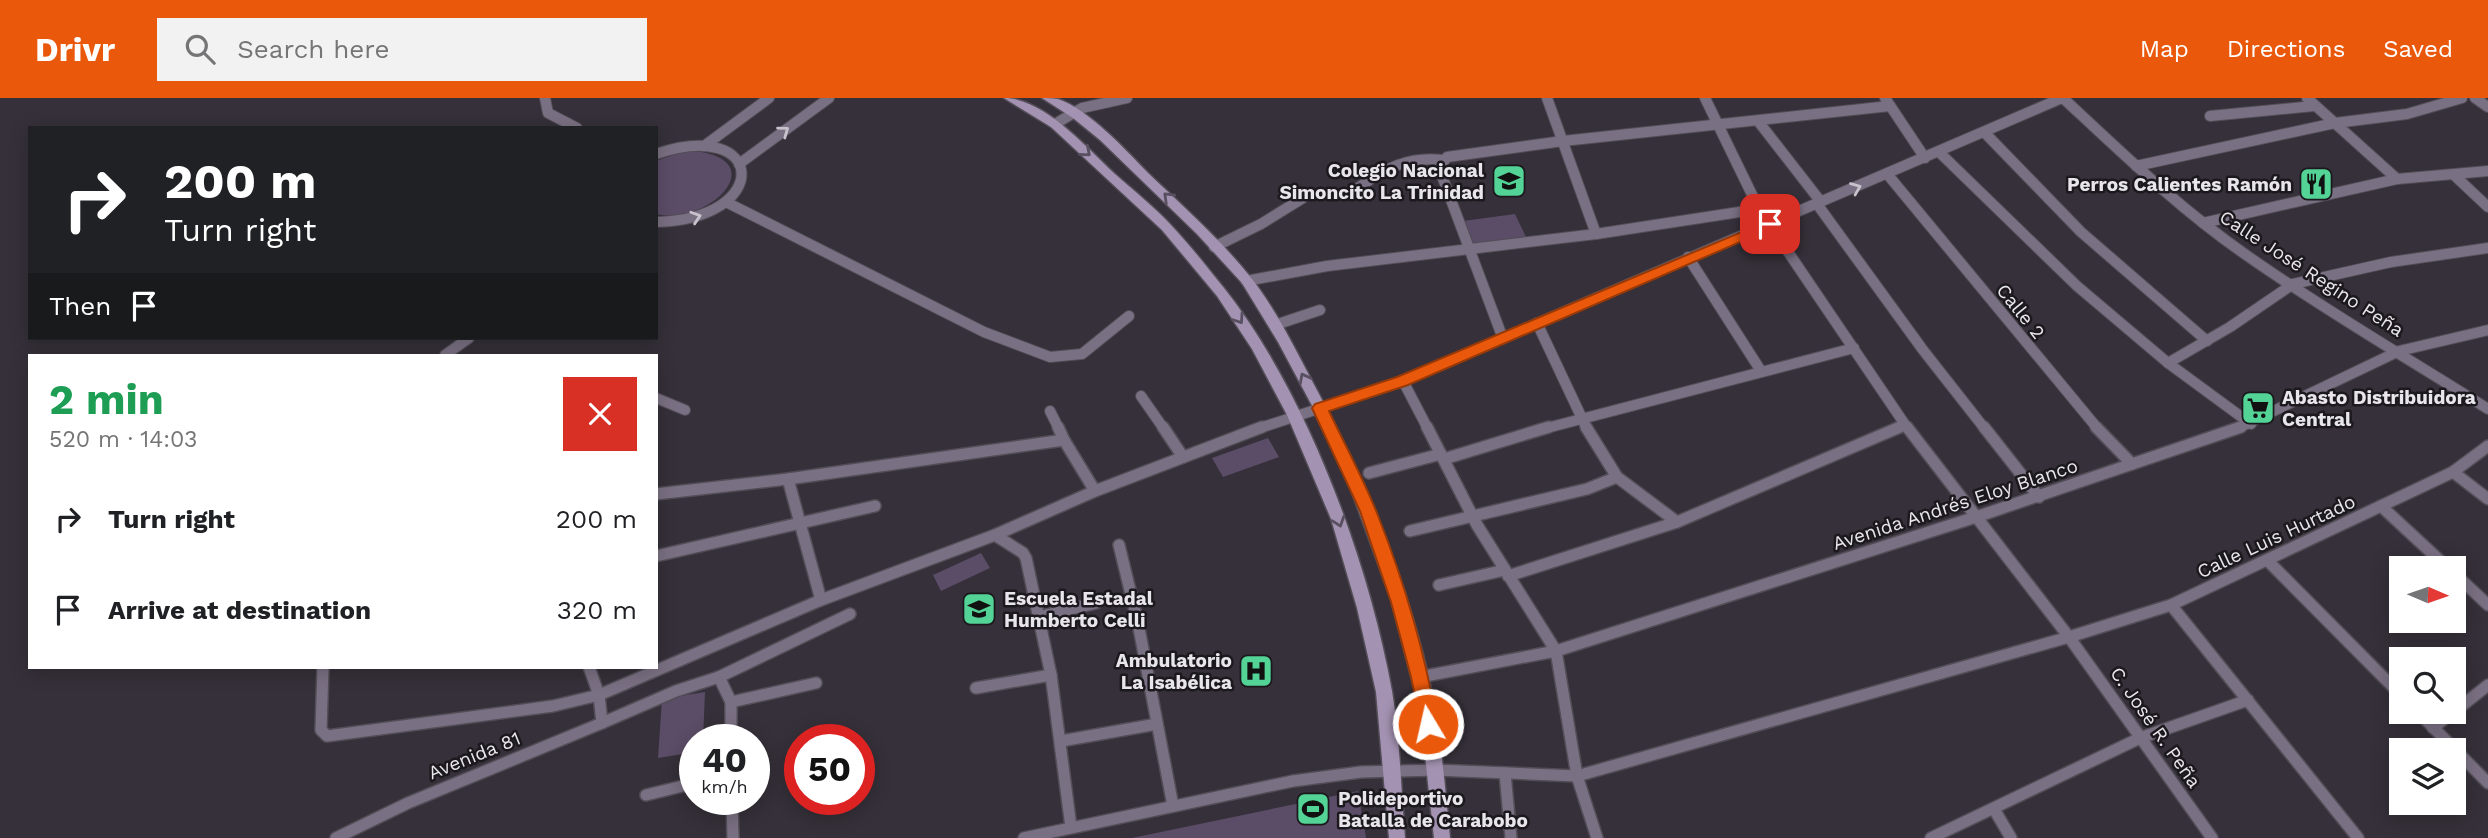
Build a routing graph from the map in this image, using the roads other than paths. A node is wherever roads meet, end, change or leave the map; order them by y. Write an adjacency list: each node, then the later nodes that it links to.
1 (545, 98): 23 (street)
2 (769, 98): 26 (street)
3 (829, 98): 31 (street, one-way to 3)
4 (1010, 98): 21 (main road)
5 (1120, 98): 6 (street); 17 (street)
6 (1127, 98)
7 (1548, 98): 25 (street)
8 (1705, 98): 22 (street, C. José R. Peña)
9 (2062, 98): 24 (street); 32 (street, Calle José Regino Peña)
10 (2307, 98): 15 (street)
11 (2462, 98): 20 (street)
12 (2475, 98): 16 (street)
13 (1052, 99): 17 (main road)
14 (1887, 102): 19 (street); 29 (street)
15 (2314, 106): 18 (street); 20 (street)
16 (2488, 107)
17 (1073, 112): 21 (street); 47 (main road, one-way to 17)
18 (2210, 116)
19 (1758, 121): 22 (street); 40 (street)
20 (2335, 123): 32 (street); 36 (street)
21 (1055, 124): 73 (main road, one-way to 73)
22 (1717, 125): 25 (street); 42 (street, C. José R. Peña)
23 (572, 126)
24 (1985, 133): 27 (street); 60 (street)
25 (1563, 141): 30 (street); 46 (street)
26 (704, 146): 28 (street); 31 (street)
27 (1939, 152): 29 (street); 64 (street)
28 (658, 153)
29 (1925, 158): 34 (street)
30 (1443, 160): 37 (street); 49 (street)
31 (739, 164): 39 (street)
32 (2136, 166): 44 (street, Calle José Regino Peña)
33 (2488, 171): 35 (street)
34 (1888, 175): 40 (street, one-way to 34); 81 (street, Calle 2)
35 (2454, 175): 36 (street); 41 (street)
36 (2397, 179): 44 (street)
37 (1358, 188)
38 (1303, 198): 47 (street)
39 (726, 202): 43 (street, one-way to 39); 54 (street)
40 (1819, 203): 45 (street); 88 (street)
41 (2488, 207)
42 (1759, 209): 45 (street, C. José R. Peña); 46 (street)
43 (658, 223)
44 (2203, 223): 52 (street, Calle José Regino Peña)
45 (1770, 224): 50 (street); 61 (street, C. José R. Peña)
46 (1596, 234): 49 (street)
47 (1214, 247): 51 (main road)
48 (2488, 248): 52 (street)
49 (1468, 249): 51 (street); 58 (street)
50 (1688, 257): 55 (street); 65 (street)
51 (1246, 281): 56 (main road)
52 (2293, 284): 60 (street); 62 (street, Calle José Regino Peña)
53 (1320, 310): 56 (street)
54 (1129, 316)
55 (1537, 323): 58 (street); 74 (street)
56 (1276, 325): 69 (main road, one-way to 56)
57 (2488, 330): 62 (street, Avenida Andrés Eloy Blanco)
58 (1502, 336): 66 (street)
59 (466, 340): 63 (street)
60 (2207, 341): 64 (street)
61 (1854, 348): 65 (street); 76 (street, C. José R. Peña)
62 (2399, 351): 71 (street, Calle José Regino Peña); 75 (street, Avenida Andrés Eloy Blanco)
63 (446, 354)
64 (2168, 363): 75 (street)
65 (1761, 371): 74 (street)
66 (1403, 381): 69 (street); 80 (street)
67 (1141, 396): 79 (street)
68 (658, 399): 70 (street)
69 (1320, 408): 73 (street); 117 (main road)
70 (685, 410)
71 (2488, 410)
72 (1050, 411): 77 (street)
73 (1294, 415): 79 (street); 135 (main road, one-way to 135)
74 (1580, 418): 80 (street); 84 (street)
75 (2251, 424): 81 (street, Avenida Andrés Eloy Blanco)
76 (1905, 425): 93 (street, C. José R. Peña); 94 (street)
77 (1064, 440): 85 (street); 86 (street)
78 (2488, 446): 82 (street, Calle Luis Hurtado)
79 (1183, 457): 86 (street)
80 (1442, 457): 83 (street); 92 (street)
81 (2132, 464): 88 (street, Avenida Andrés Eloy Blanco)
82 (2453, 472): 89 (street); 91 (street, Calle Luis Hurtado)
83 (1369, 473)
84 (1617, 477): 92 (street); 94 (street)
85 (788, 479): 87 (street); 95 (street)
86 (1095, 491): 97 (street)
87 (658, 494)
88 (2039, 496): 93 (street, Avenida Andrés Eloy Blanco)
89 (2488, 499)
90 (875, 506): 95 (street)
91 (2381, 506): 100 (street); 101 (street, Calle Luis Hurtado)
92 (1472, 515): 96 (street); 102 (street)
93 (1976, 517): 111 (street, C. José R. Peña); 112 (street, Avenida Andrés Eloy Blanco)
94 (1677, 522): 102 (street)
95 (801, 523): 99 (street); 105 (street)
96 (1410, 531)
97 (995, 535): 105 (street); 110 (street)
98 (1119, 545): 128 (street)
99 (658, 556)
100 (2435, 556)
101 (2267, 560): 107 (street, Calle Luis Hurtado); 119 (street)
102 (1506, 573): 104 (street); 112 (street)
103 (2466, 584): 108 (street)
104 (1439, 585)
105 (821, 600): 122 (street)
106 (1096, 603): 110 (street)
107 (2171, 605): 111 (street, Calle Luis Hurtado); 123 (street)
108 (2488, 605)
109 (850, 614): 116 (street, Avenida 81)
110 (1038, 617): 115 (street)
111 (2069, 637): 132 (street, C. José R. Peña); 137 (street, Calle Luis Hurtado)
112 (1556, 651): 117 (street, Avenida Andrés Eloy Blanco); 137 (street)
113 (323, 669): 122 (street)
114 (590, 669): 122 (street)
115 (1051, 676): 121 (street); 133 (street)
116 (719, 677): 124 (street); 126 (street, Avenida 81)
117 (1420, 677): 134 (main road)
118 (817, 683): 124 (street)
119 (2389, 683)
120 (2488, 685): 125 (street)
121 (976, 688)
122 (599, 695): 126 (street)
123 (2248, 700): 132 (street); 155 (street)
124 (731, 702): 127 (street)
125 (2466, 702)
126 (603, 723): 145 (street, Avenida 81)
127 (731, 724)
128 (1157, 724): 133 (street); 141 (street)
129 (2429, 724): 131 (street)
130 (2438, 724): 131 (street)
131 (2433, 728): 138 (street)
132 (2140, 738): 142 (street); 154 (street, C. José R. Peña)
133 (1062, 741): 144 (street)
134 (1436, 770): 135 (street, Calle Luis Hurtado); 136 (street, Calle Luis Hurtado); 149 (main road)
135 (1391, 771): 141 (street, Calle Luis Hurtado); 148 (main road)
136 (1505, 774): 137 (street, Calle Luis Hurtado); 150 (street)
137 (1577, 776): 151 (street)
138 (2488, 783)
139 (679, 787): 140 (street)
140 (646, 795)
141 (1174, 806): 144 (street, Calle Luis Hurtado)
142 (1994, 809): 152 (street); 153 (street)
143 (732, 815): 146 (street)
144 (1071, 827): 147 (street, Calle Luis Hurtado)
145 (336, 838)
146 (733, 838)
147 (1024, 838)
148 (1397, 838)
149 (1442, 838)
150 (1511, 838)
151 (1597, 838)
152 (1931, 838)
153 (2011, 838)
154 (2212, 838)
155 (2358, 838)

